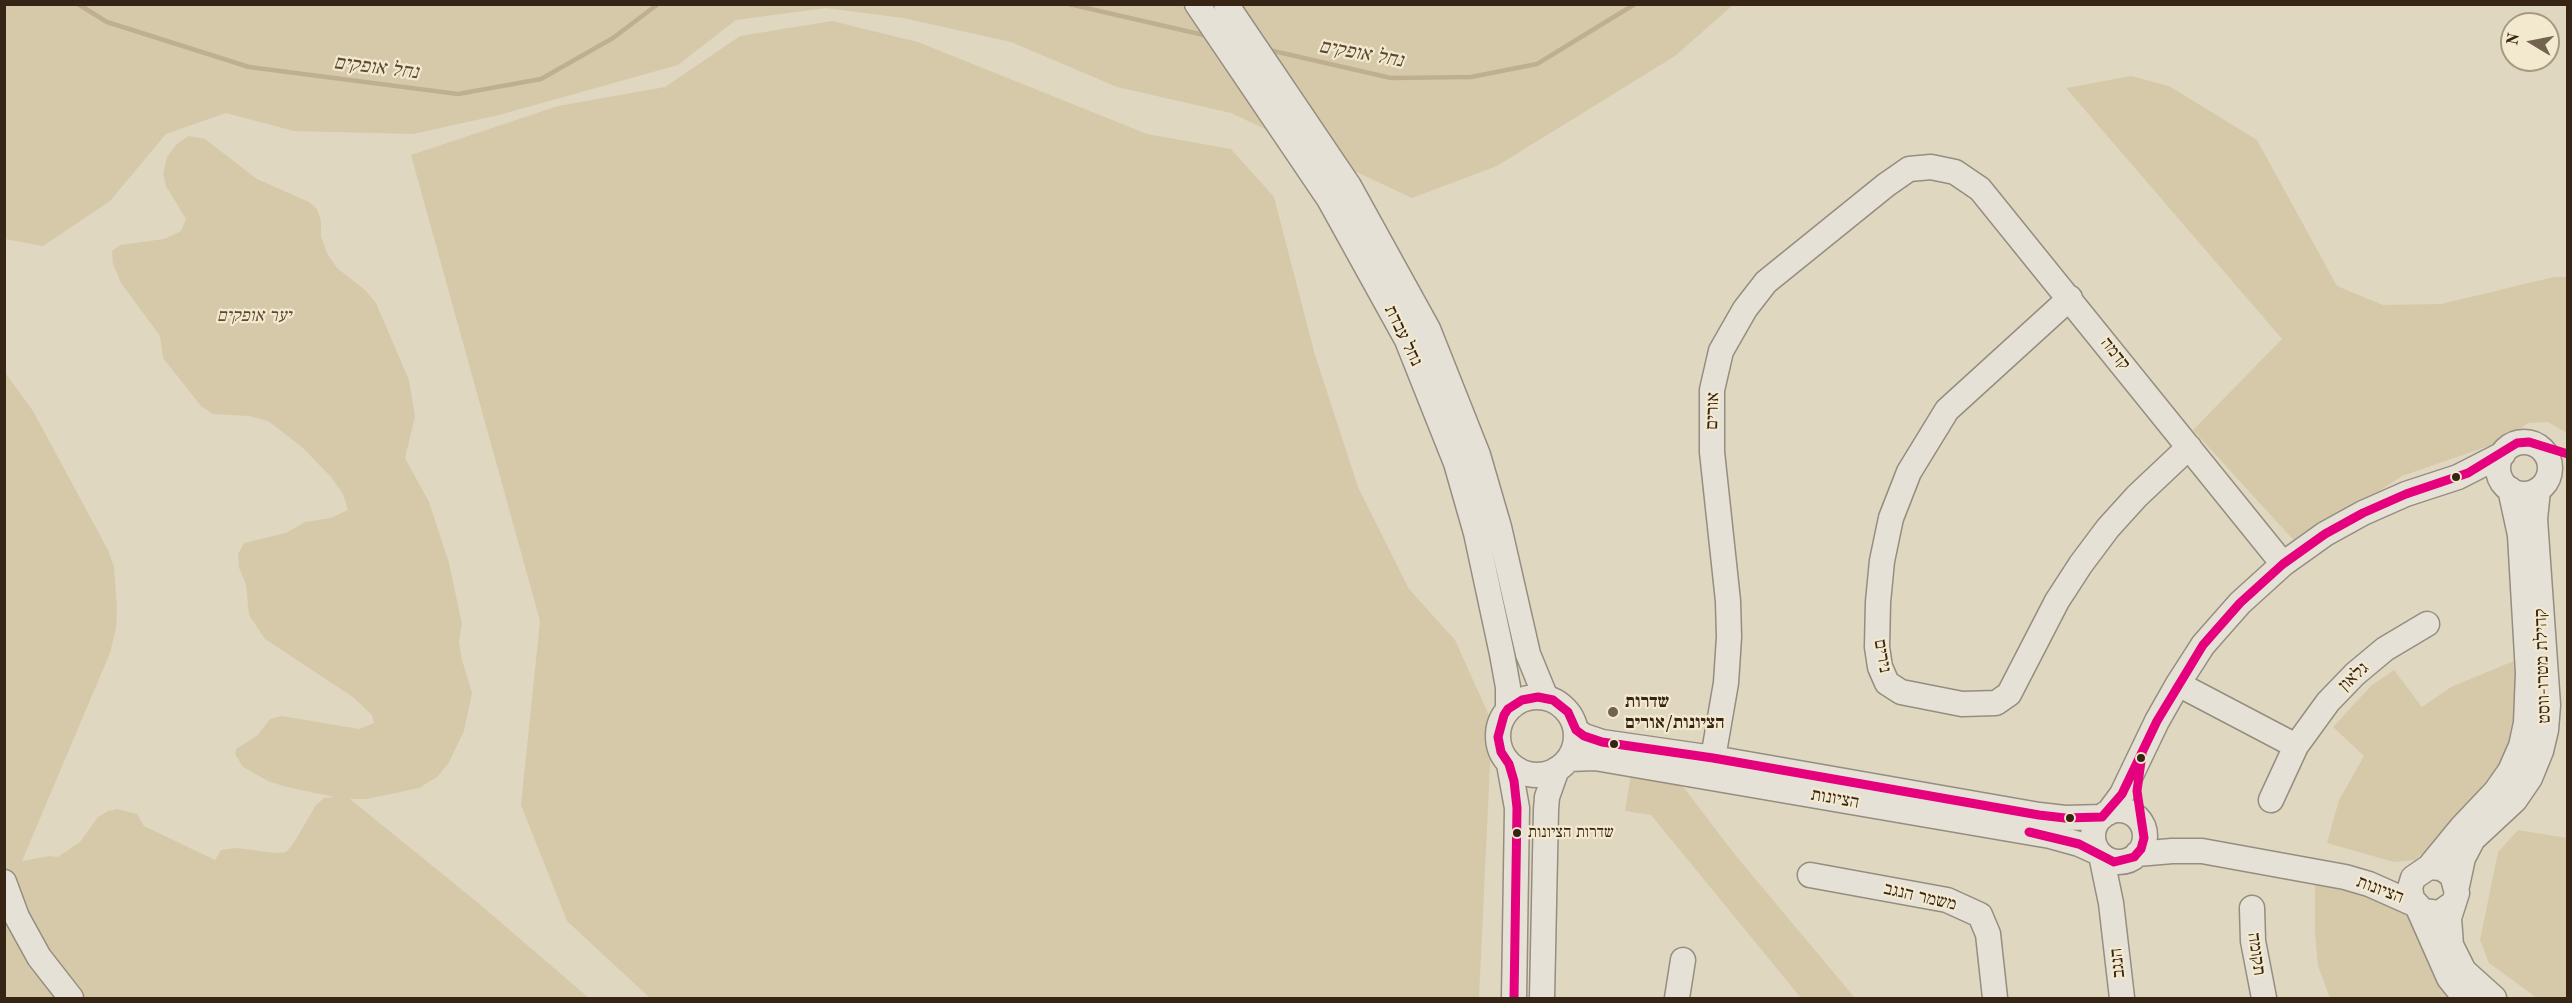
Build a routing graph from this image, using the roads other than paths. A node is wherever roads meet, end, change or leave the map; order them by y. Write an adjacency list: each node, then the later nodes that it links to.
1 (1197, 4): 17 (street, נחל עבדת)
2 (1226, 4): 16 (street, נחל עבדת)
3 (1931, 167): 4 (street, קדמה); 20 (street, אורים)
4 (2070, 298): 5 (street, קדמה); 5 (street, נירים)
5 (2189, 447): 13 (street, קדמה)
6 (2540, 447): 7 (street); 8 (street); 12 (street)
7 (2503, 454): 10 (street); 11 (street)
8 (2568, 454)
9 (2568, 474): 12 (street)
10 (2446, 481): 11 (street); 13 (street)
11 (2508, 488): 12 (street); 30 (street, קהילת מטרו-ווסט)
12 (2540, 488): 34 (street, קהילת מטרו-ווסט)
13 (2283, 564): 15 (street)
14 (2427, 624): 19 (street, גלאון)
15 (2178, 684): 19 (street); 21 (street)
16 (1546, 698): 17 (street); 18 (street)
17 (1508, 709): 22 (street)
18 (1576, 730): 20 (street, הציונות); 23 (street)
19 (2296, 746): 24 (street, גלאון)
20 (1713, 758): 25 (street, הציונות)
21 (2139, 760): 25 (street); 26 (street)
22 (1509, 764): 23 (street); 41 (street)
23 (1563, 764): 28 (street, הציונות); 42 (street)
24 (2271, 800)
25 (2105, 815): 26 (street); 28 (street)
26 (2140, 823): 27 (street, הציונות); 29 (street)
27 (2202, 851): 29 (street, הציונות); 32 (street, הציונות)
28 (2100, 854): 29 (street); 37 (street, הנגב)
29 (2136, 856): 37 (street, הנגב)
30 (2423, 870): 32 (street, הציונות); 34 (street); 35 (street)
31 (1810, 874): 43 (street, משמר הנגב)
32 (2345, 877): 35 (street, הציונות)
33 (4, 882): 40 (street)
34 (2454, 895): 35 (street); 47 (street, קהילת מטרו-ווסט)
35 (2416, 906): 46 (street)
36 (2252, 908): 45 (street, תקומה)
37 (2114, 928): 44 (street, הנגב)
38 (1683, 960): 39 (street)
39 (1679, 998)
40 (71, 999)
41 (1514, 999)
42 (1542, 999)
43 (1995, 999)
44 (2122, 999)
45 (2264, 999)
46 (2465, 999)
47 (2494, 999)

